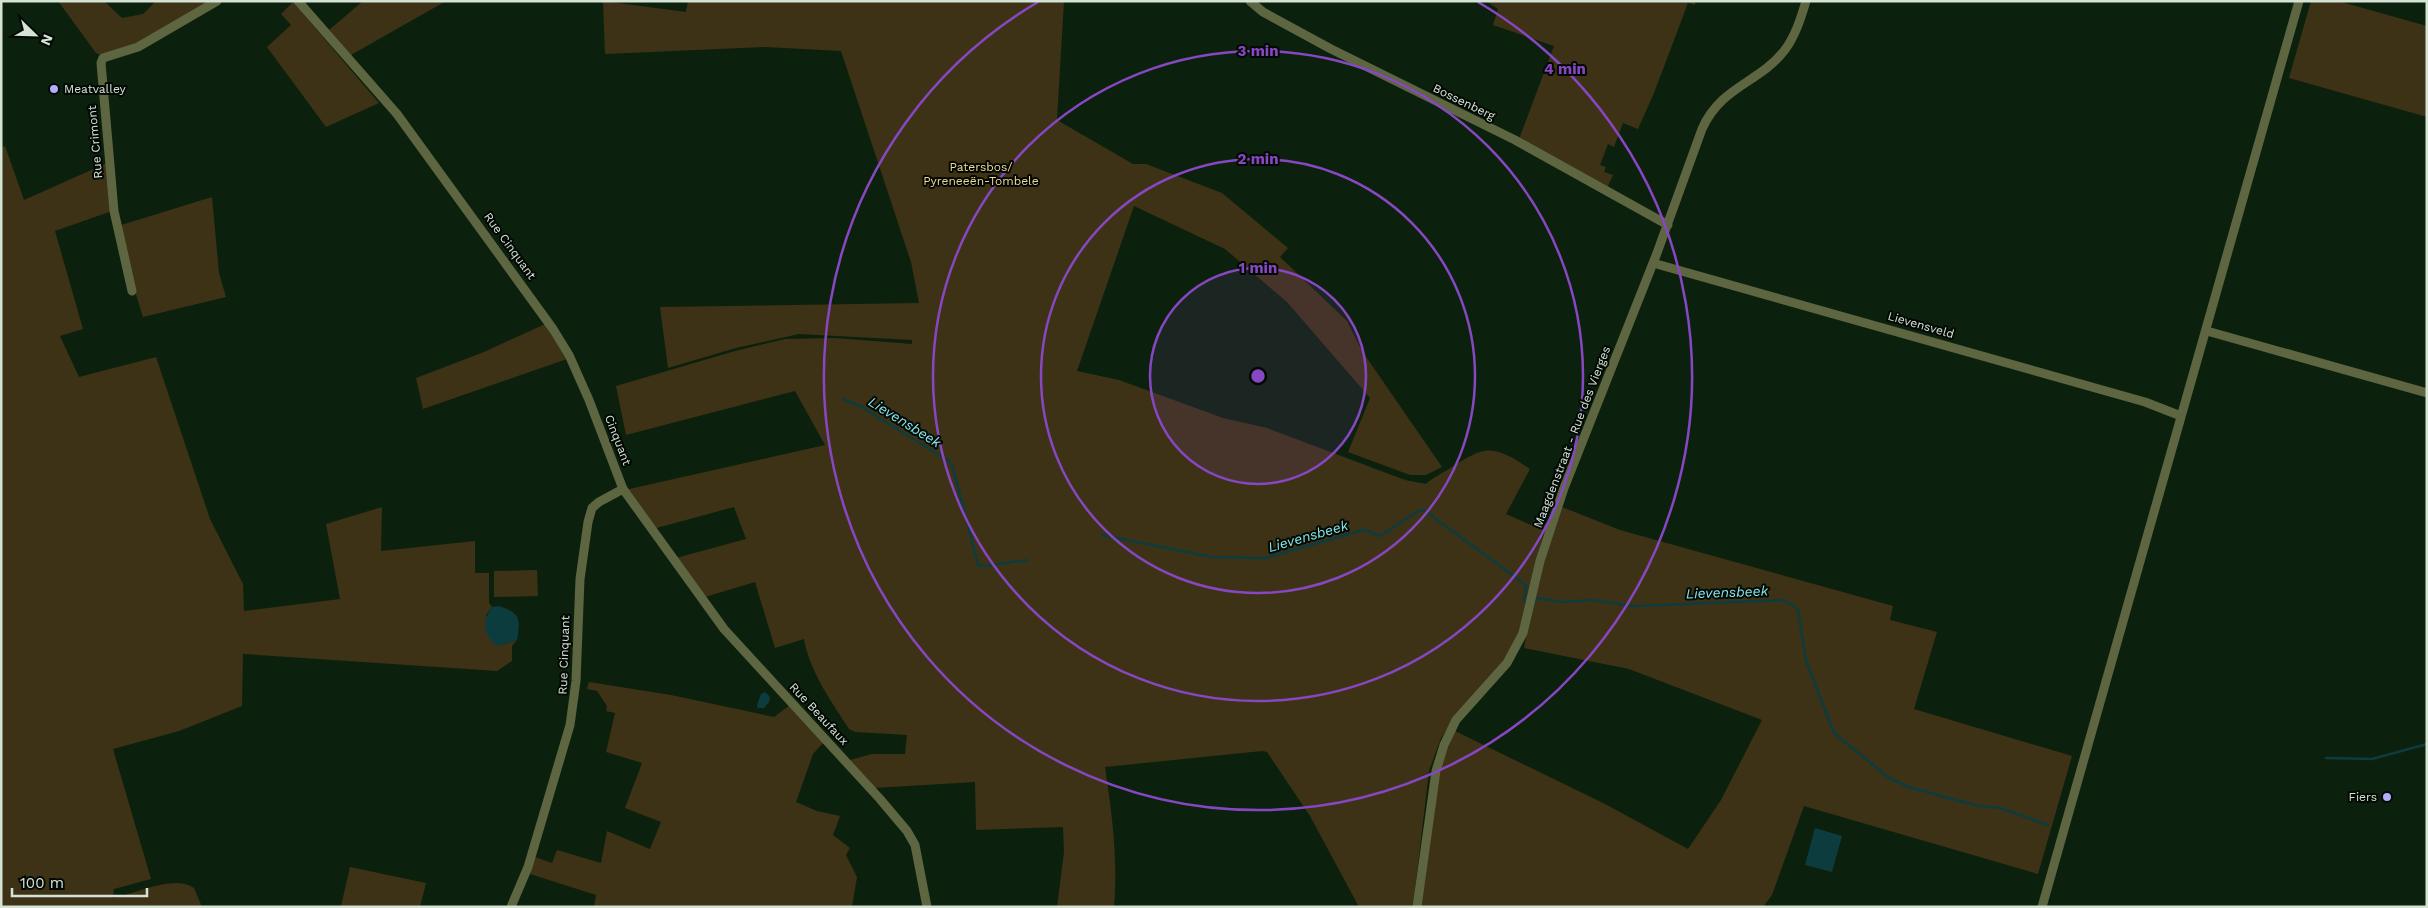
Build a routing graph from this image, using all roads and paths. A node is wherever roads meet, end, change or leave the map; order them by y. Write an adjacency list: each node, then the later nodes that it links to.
1 (217, 1): 8 (street, Rue Crimont)
2 (298, 1): 11 (street, Rue Cinquant)
3 (1250, 1): 6 (street, Bossenberg)
4 (1806, 1): 6 (street, Maagdenstraat - Rue des Vierges)
5 (2299, 1): 9 (street)
6 (1668, 225): 7 (street, Maagdenstraat - Rue des Vierges)
7 (1653, 263): 12 (street, Lievensveld); 16 (street, Maagdenstraat - Rue des Vierges)
8 (132, 291)
9 (2207, 331): 10 (street); 12 (street)
10 (2427, 393)
11 (589, 400): 13 (street, Cinquant)
12 (2181, 416): 17 (street)
13 (623, 489): 14 (street, Rue Cinquant); 15 (street, Rue Beaufaux)
14 (511, 907)
15 (927, 907)
16 (1417, 907)
17 (2042, 907)

